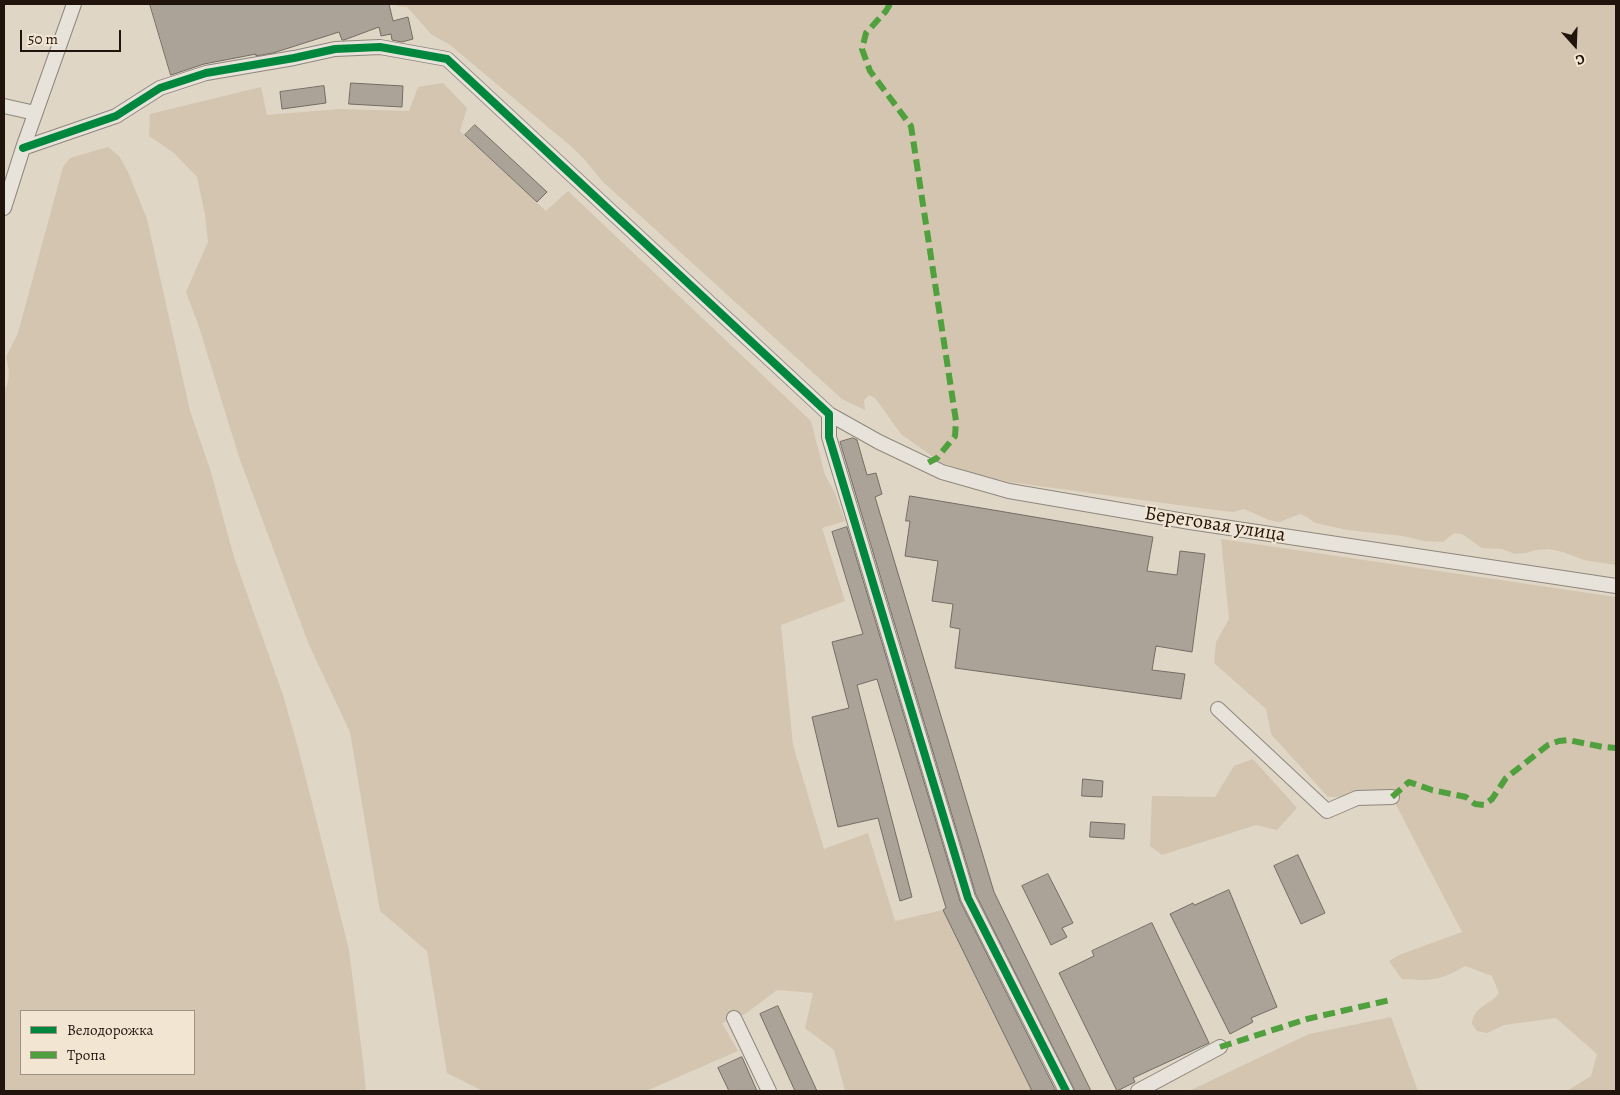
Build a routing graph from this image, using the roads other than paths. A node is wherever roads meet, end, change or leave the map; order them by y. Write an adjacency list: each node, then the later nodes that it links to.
1 (74, 4): 3 (street)
2 (4, 106): 3 (street)
3 (35, 113): 4 (street)
4 (23, 148): 5 (street); 8 (street, Береговая улица)
5 (17, 166): 6 (street); 7 (street)
6 (4, 181)
7 (4, 208)
8 (829, 414): 9 (street, Береговая улица); 15 (street)
9 (1616, 586)
10 (1218, 709): 11 (street)
11 (1392, 797)
12 (734, 1018): 14 (street)
13 (1220, 1047): 16 (street)
14 (769, 1091)
15 (1066, 1091)
16 (1138, 1091)

